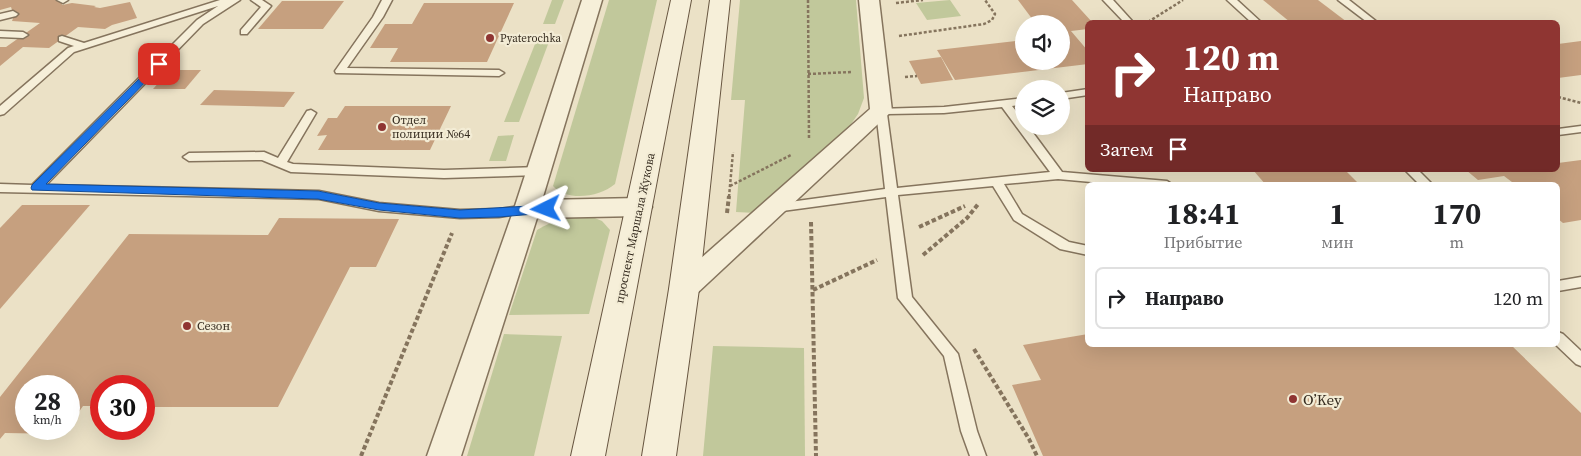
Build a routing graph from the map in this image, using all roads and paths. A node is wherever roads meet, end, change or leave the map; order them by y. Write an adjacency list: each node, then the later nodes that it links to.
1 (230, 0): 28 (lane)
2 (235, 0): 58 (lane)
3 (256, 0): 23 (lane)
4 (387, 0): 30 (lane)
5 (592, 0): 50 (street)
6 (681, 0): 61 (main road, проспект Маршала Жукова)
7 (720, 0): 76 (main road)
8 (808, 0): 31 (path)
9 (869, 0): 40 (street)
10 (923, 0): 16 (path)
11 (985, 0): 26 (path)
12 (1108, 0): 19 (lane)
13 (1183, 0): 20 (path)
14 (1232, 0): 21 (lane)
15 (1343, 0): 22 (lane)
16 (897, 3)
17 (13, 14): 18 (lane)
18 (0, 17)
19 (1127, 20)
20 (1151, 20)
21 (1254, 20)
22 (1369, 20)
23 (244, 32)
24 (0, 34): 25 (lane)
25 (23, 35)
26 (902, 36)
27 (62, 38): 28 (lane)
28 (84, 46): 41 (lane)
29 (855, 72): 31 (path)
30 (499, 73)
31 (808, 74): 45 (path)
32 (917, 76): 33 (path)
33 (901, 77)
34 (1085, 92): 35 (lane)
35 (1070, 95)
36 (1560, 98): 39 (path)
37 (1015, 102): 38 (lane)
38 (1005, 103): 40 (lane); 52 (lane)
39 (1581, 104)
40 (881, 111): 60 (lane); 62 (street)
41 (0, 112)
42 (310, 113): 49 (lane)
43 (1581, 129): 44 (lane)
44 (1560, 132)
45 (809, 146)
46 (733, 152): 56 (path)
47 (792, 155): 56 (path)
48 (189, 157): 49 (lane)
49 (280, 163): 50 (lane)
50 (539, 171): 63 (street)
51 (1414, 172): 55 (lane)
52 (1058, 175): 53 (lane); 54 (lane)
53 (996, 181): 59 (lane); 70 (lane)
54 (1134, 182)
55 (1424, 182)
56 (730, 186): 65 (path)
57 (0, 188): 58 (lane)
58 (36, 188): 64 (lane)
59 (916, 190): 60 (lane); 67 (path)
60 (892, 192): 62 (lane); 86 (lane)
61 (640, 207): 63 (street); 83 (main road, проспект Маршала Жукова)
62 (774, 208): 76 (street)
63 (527, 209): 64 (lane); 82 (street)
64 (460, 214): 81 (path)
65 (727, 220)
66 (811, 221): 77 (path)
67 (919, 227): 68 (path); 71 (path)
68 (919, 234)
69 (920, 249): 71 (path)
70 (1085, 250)
71 (921, 257): 73 (path)
72 (876, 260): 77 (path)
73 (921, 263)
74 (1581, 282): 75 (lane)
75 (1560, 286)
76 (684, 289): 84 (main road)
77 (813, 290): 85 (path)
78 (1560, 340): 80 (lane)
79 (971, 345): 87 (path)
80 (1581, 360)
81 (361, 456)
82 (444, 456)
83 (588, 456)
84 (659, 456)
85 (816, 456)
86 (978, 456)
87 (1037, 456)

